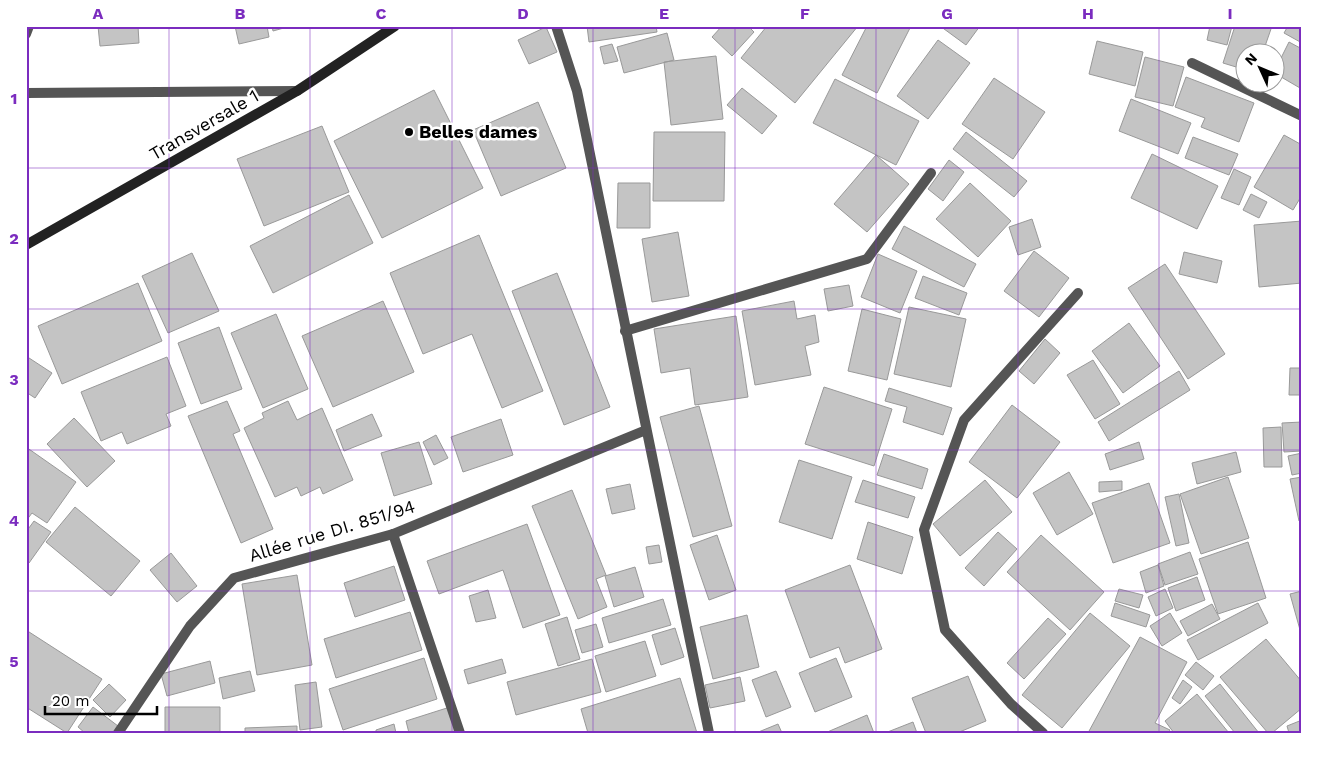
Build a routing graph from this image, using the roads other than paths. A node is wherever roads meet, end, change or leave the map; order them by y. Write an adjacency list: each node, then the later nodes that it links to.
1 (29, 26): 4 (street)
2 (395, 26): 6 (main road, Transversale 1)
3 (556, 26): 12 (street)
4 (26, 34)
5 (1192, 63): 8 (street)
6 (297, 91): 7 (street); 10 (main road, Transversale 1)
7 (26, 93)
8 (1302, 116)
9 (931, 173): 12 (street)
10 (26, 245)
11 (1078, 293): 18 (street)
12 (625, 331): 13 (street)
13 (646, 430): 14 (street, Allée rue DI. 851/94); 17 (street)
14 (393, 534): 15 (street, Allée rue DI. 851/94); 16 (street)
15 (118, 733)
16 (460, 733)
17 (710, 733)
18 (1043, 733)

